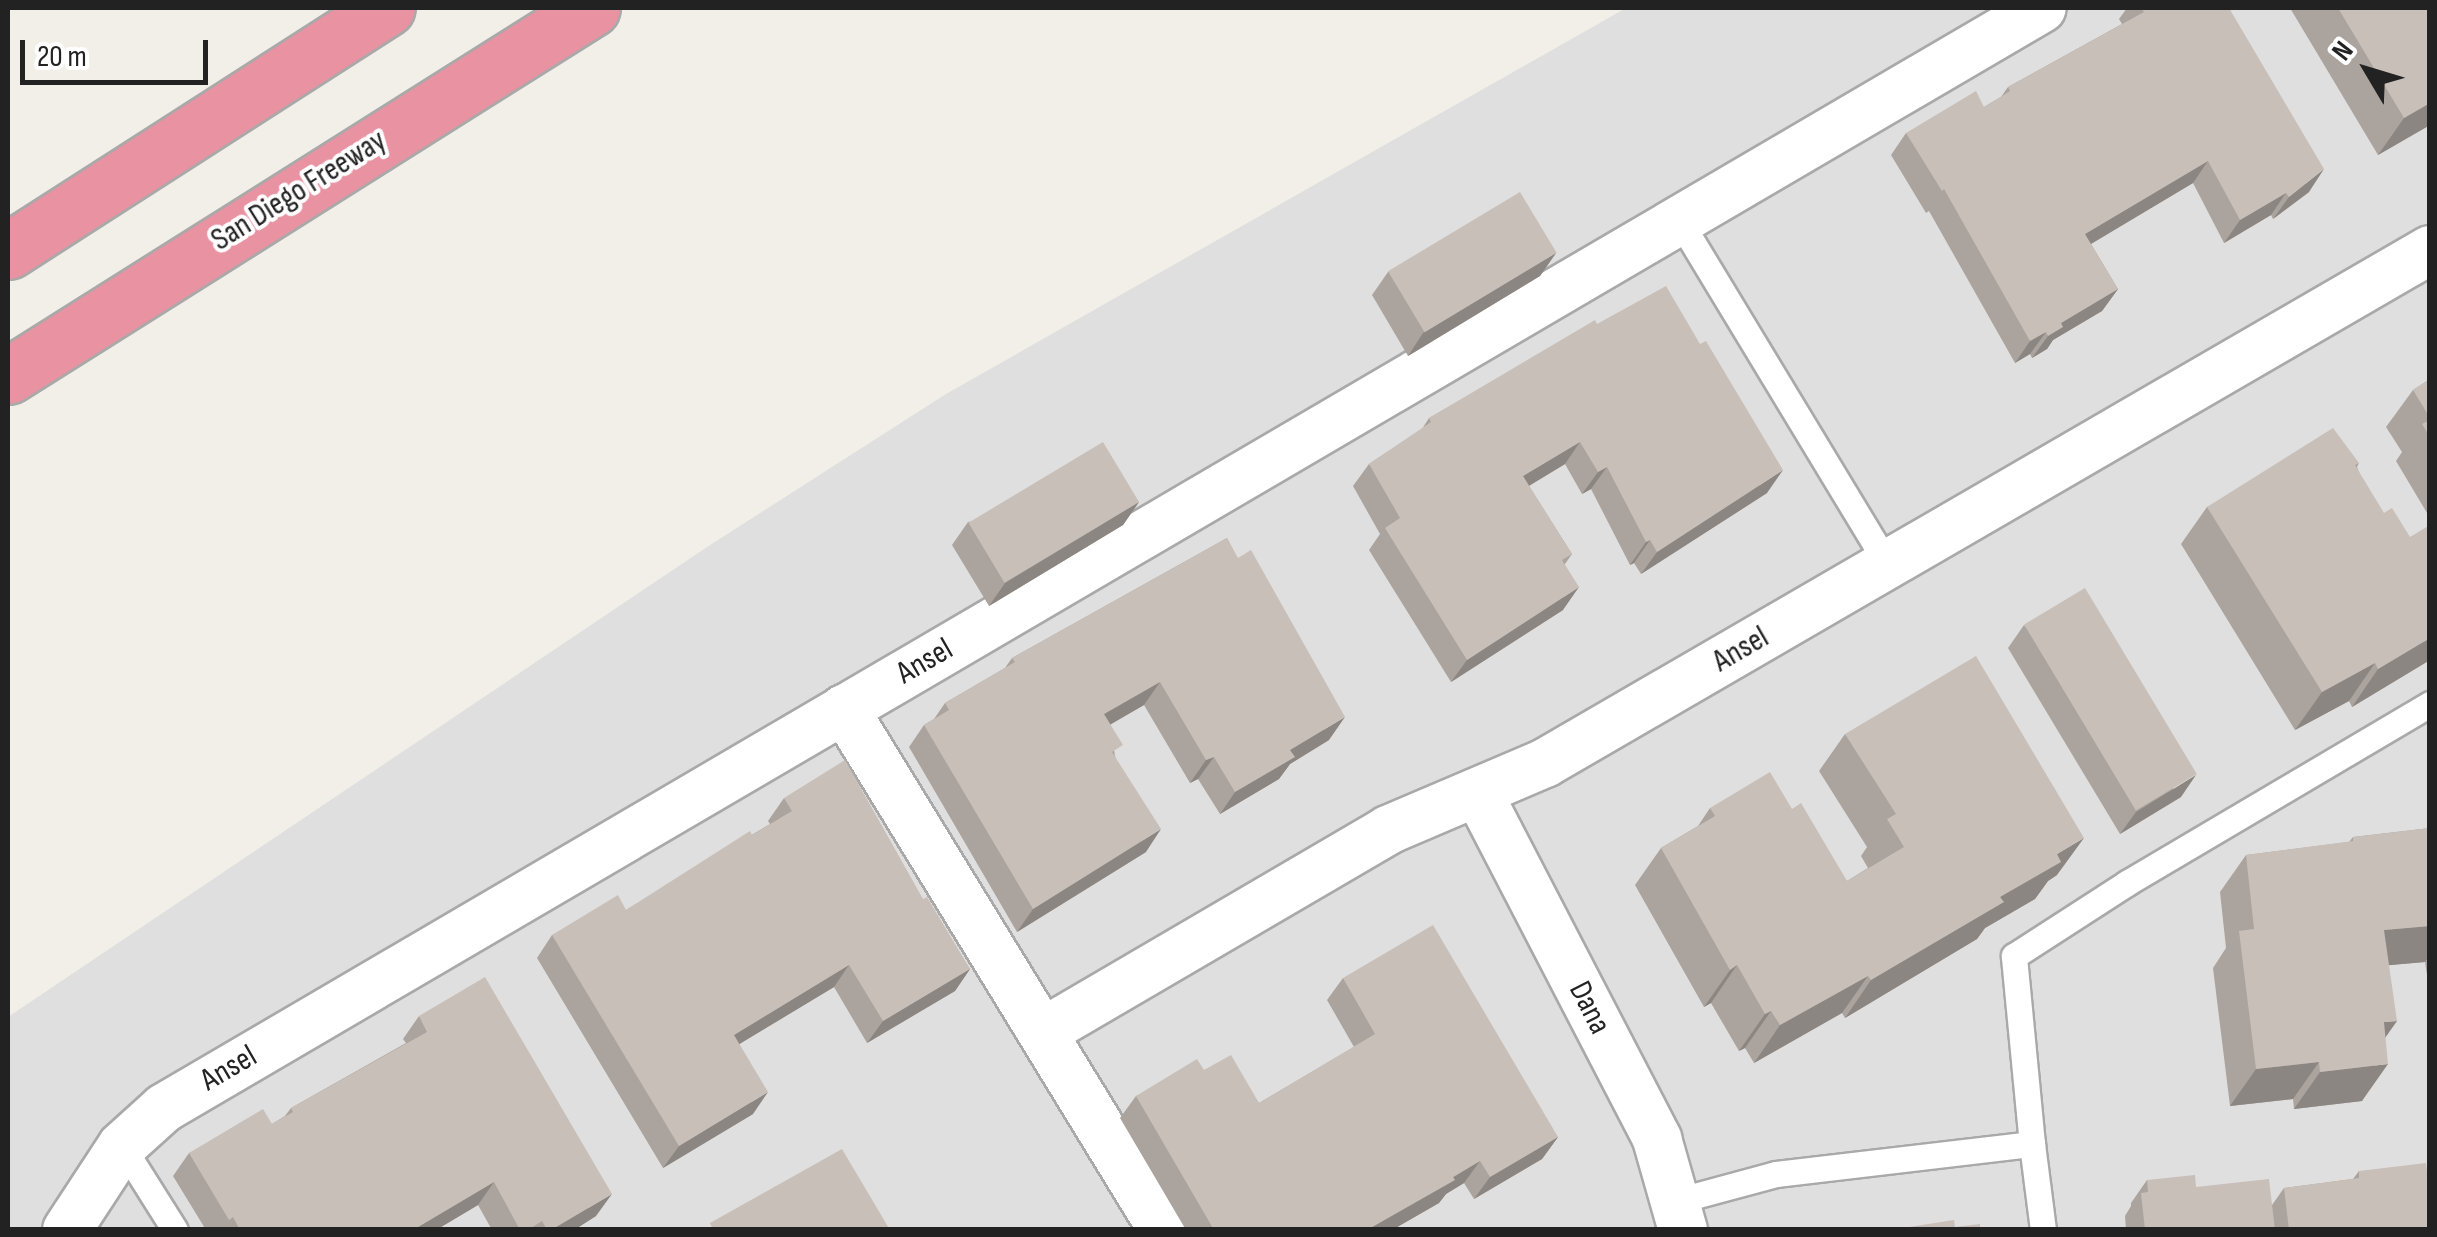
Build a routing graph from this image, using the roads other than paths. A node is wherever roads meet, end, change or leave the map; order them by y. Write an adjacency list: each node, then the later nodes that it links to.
1 (387, 8): 6 (highway)
2 (592, 8): 7 (highway, San Diego Freeway)
3 (2042, 8): 4 (street, Ansel)
4 (1678, 220): 8 (lane); 10 (street, Ansel)
5 (2430, 250): 8 (street, Ansel)
6 (8, 251)
7 (8, 376)
8 (1888, 565): 11 (street, Ansel)
9 (2430, 704): 13 (lane)
10 (844, 709): 12 (street); 14 (street, Ansel)
11 (1478, 793): 12 (street, Ansel); 15 (street, Dana)
12 (1043, 1032): 18 (street)
13 (2032, 1144): 15 (lane); 19 (lane)
14 (122, 1146): 16 (street, Ansel); 17 (lane)
15 (1680, 1215)
16 (67, 1230)
17 (175, 1230)
18 (1162, 1230)
19 (2043, 1230)

